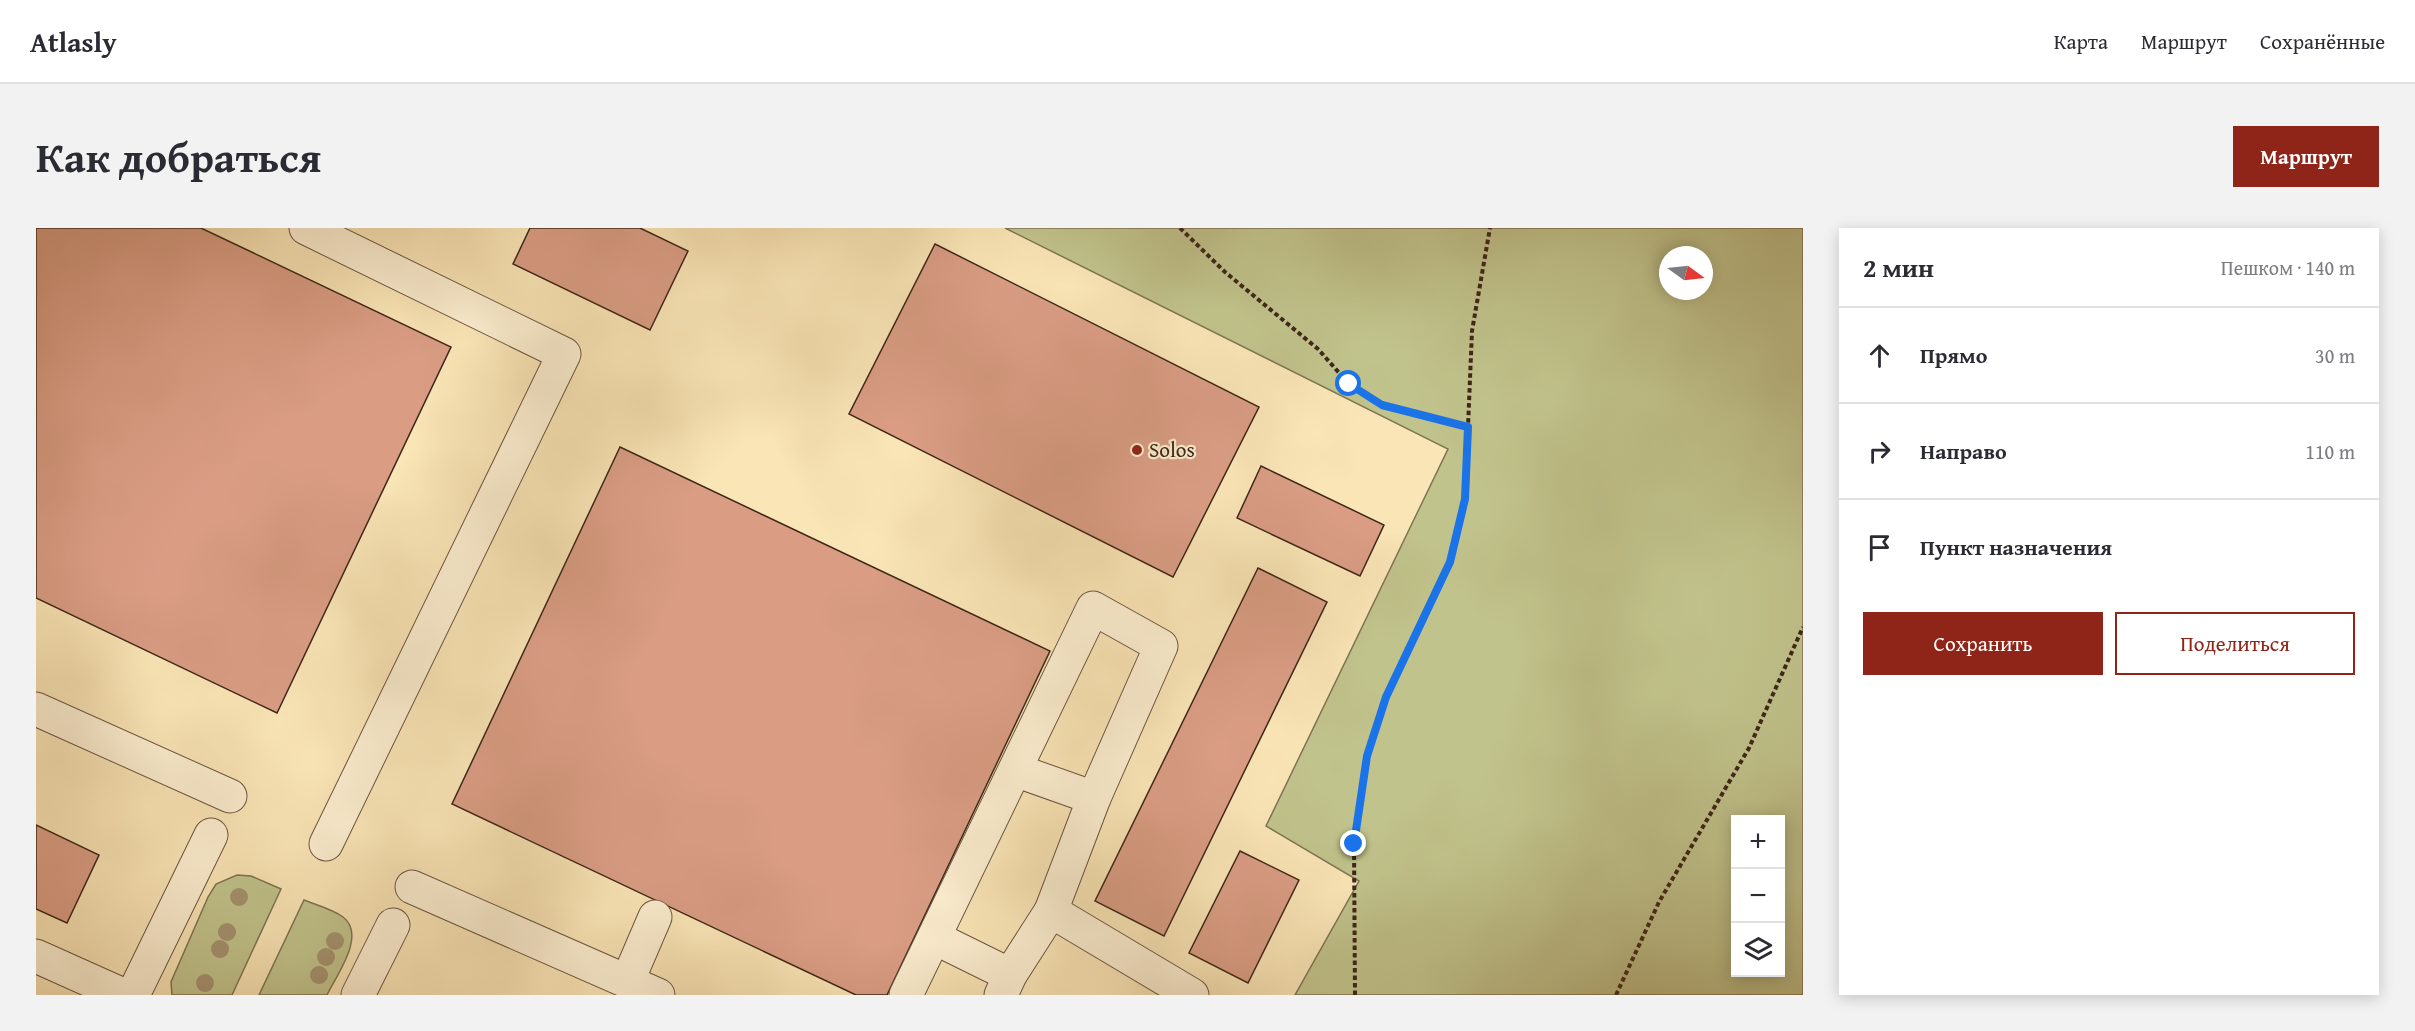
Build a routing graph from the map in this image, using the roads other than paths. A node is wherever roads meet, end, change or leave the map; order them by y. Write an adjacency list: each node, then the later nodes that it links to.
1 (306, 228): 7 (lane)
2 (36, 709): 4 (lane)
3 (1016, 770): 5 (lane); 5 (lane); 12 (lane)
4 (230, 796)
5 (1094, 798): 9 (lane)
6 (211, 835): 17 (lane)
7 (327, 844)
8 (412, 887): 14 (lane)
9 (1051, 911): 15 (lane); 21 (lane)
10 (655, 917): 14 (lane)
11 (393, 925): 18 (lane)
12 (935, 938): 15 (lane); 20 (lane)
13 (36, 956): 16 (lane)
14 (628, 980): 19 (lane)
15 (1005, 985)
16 (123, 995)
17 (133, 995)
18 (358, 995)
19 (658, 995)
20 (906, 995)
21 (1192, 995)

